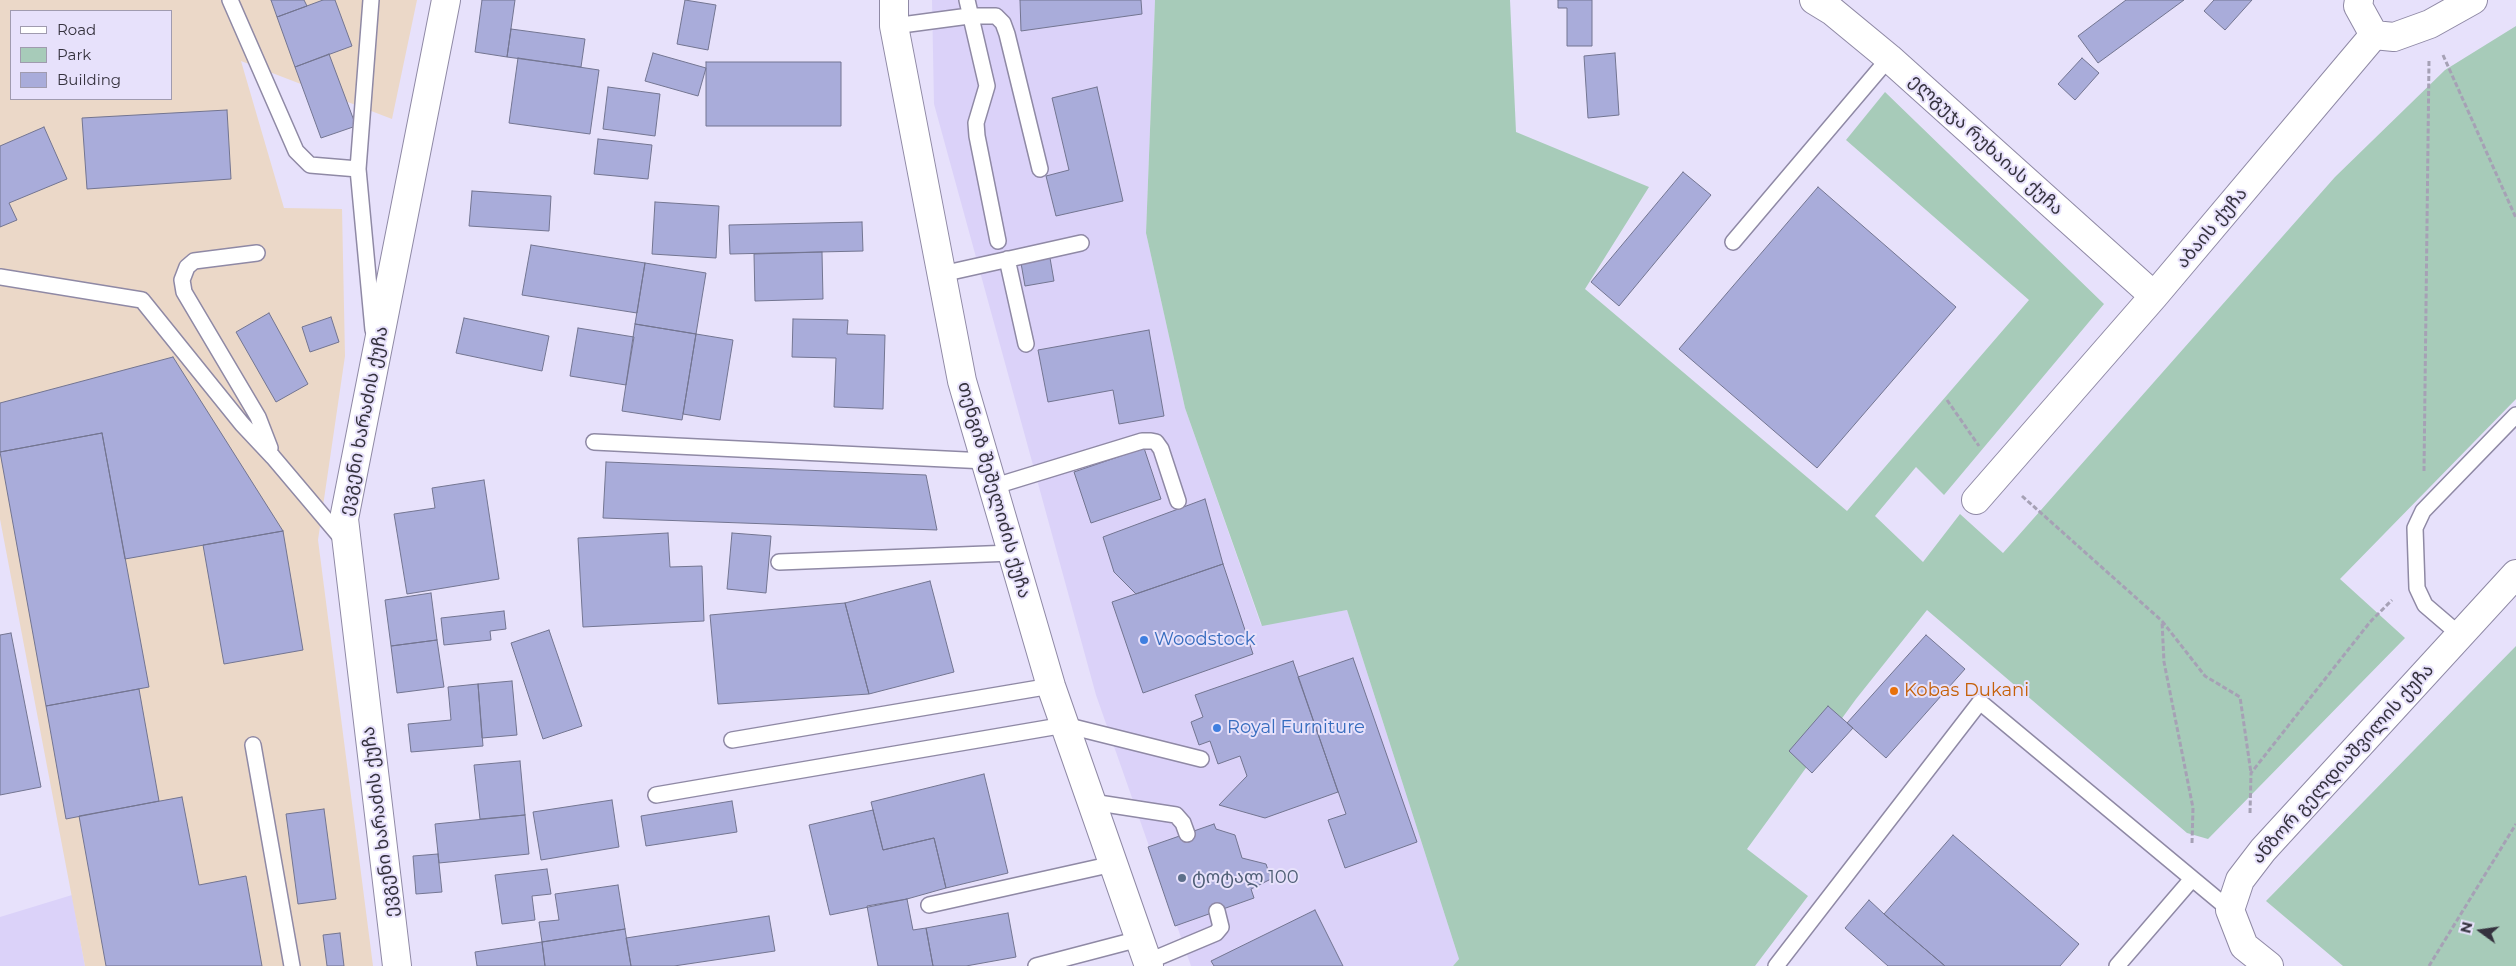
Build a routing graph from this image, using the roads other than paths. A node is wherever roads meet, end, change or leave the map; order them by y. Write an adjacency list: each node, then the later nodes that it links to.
1 (230, 0): 12 (lane)
2 (371, 0): 12 (lane)
3 (446, 0): 23 (street, ევგენი ხარაძის ქუჩა)
4 (967, 0): 9 (lane)
5 (1814, 0): 11 (street, ელგუჯა რუხაიას ქუჩა)
6 (2359, 0): 10 (street)
7 (2474, 0): 10 (street)
8 (894, 13): 9 (lane); 19 (street, თენგიზ შეშელიძის ქუჩა)
9 (969, 16): 13 (lane); 14 (lane)
10 (2374, 35): 21 (street, აბაის ქუჩა)
11 (1889, 58): 15 (lane); 21 (street, ელგუჯა რუხაიას ქუჩა)
12 (358, 169): 23 (lane)
13 (1040, 169)
14 (998, 241)
15 (1733, 242)
16 (1081, 243): 18 (lane)
17 (257, 254): 26 (lane)
18 (1007, 259): 19 (lane); 22 (lane)
19 (942, 274): 27 (street, თენგიზ შეშელიძის ქუჩა)
20 (0, 277): 26 (lane)
21 (2154, 296): 29 (street, აბაის ქუჩა)
22 (1026, 344)
23 (376, 356): 31 (street, ევგენი ხარაძის ქუჩა)
24 (2516, 415): 35 (lane)
25 (594, 442): 27 (lane)
26 (273, 456): 31 (lane)
27 (986, 461): 28 (street, თენგიზ შეშელიძის ქუჩა)
28 (992, 487): 30 (lane); 32 (street, თენგიზ შეშელიძის ქუჩა)
29 (1976, 500)
30 (1178, 501)
31 (347, 544): 52 (street, ევგენი ხარაძის ქუჩა)
32 (1012, 553): 33 (lane); 36 (street, თენგიზ შეშელიძის ქუჩა)
33 (779, 562)
34 (2516, 574): 35 (street, ანზორ გელდიაშვილის ქუჩა)
35 (2460, 636): 47 (street, ანზორ გელდიაშვილის ქუჩა)
36 (1051, 686): 37 (street, თენგიზ შეშელიძის ქუჩა); 38 (lane)
37 (1065, 725): 40 (lane); 41 (lane); 42 (street, თენგიზ შეშელიძის ქუჩა)
38 (732, 740)
39 (253, 746): 51 (lane)
40 (1201, 758)
41 (656, 795)
42 (1092, 802): 43 (lane); 44 (street, თენგიზ შეშელიძის ქუჩა)
43 (1187, 834)
44 (1113, 864): 46 (lane); 49 (street, თენგიზ შეშელიძის ქუჩა)
45 (2192, 879): 47 (lane); 54 (lane); 55 (lane)
46 (929, 905)
47 (2230, 910): 56 (street)
48 (1217, 911): 49 (lane)
49 (1145, 956): 50 (lane)
50 (1066, 961): 53 (lane)
51 (292, 966)
52 (397, 966)
53 (1036, 966)
54 (1776, 966)
55 (2117, 966)
56 (2269, 966)

